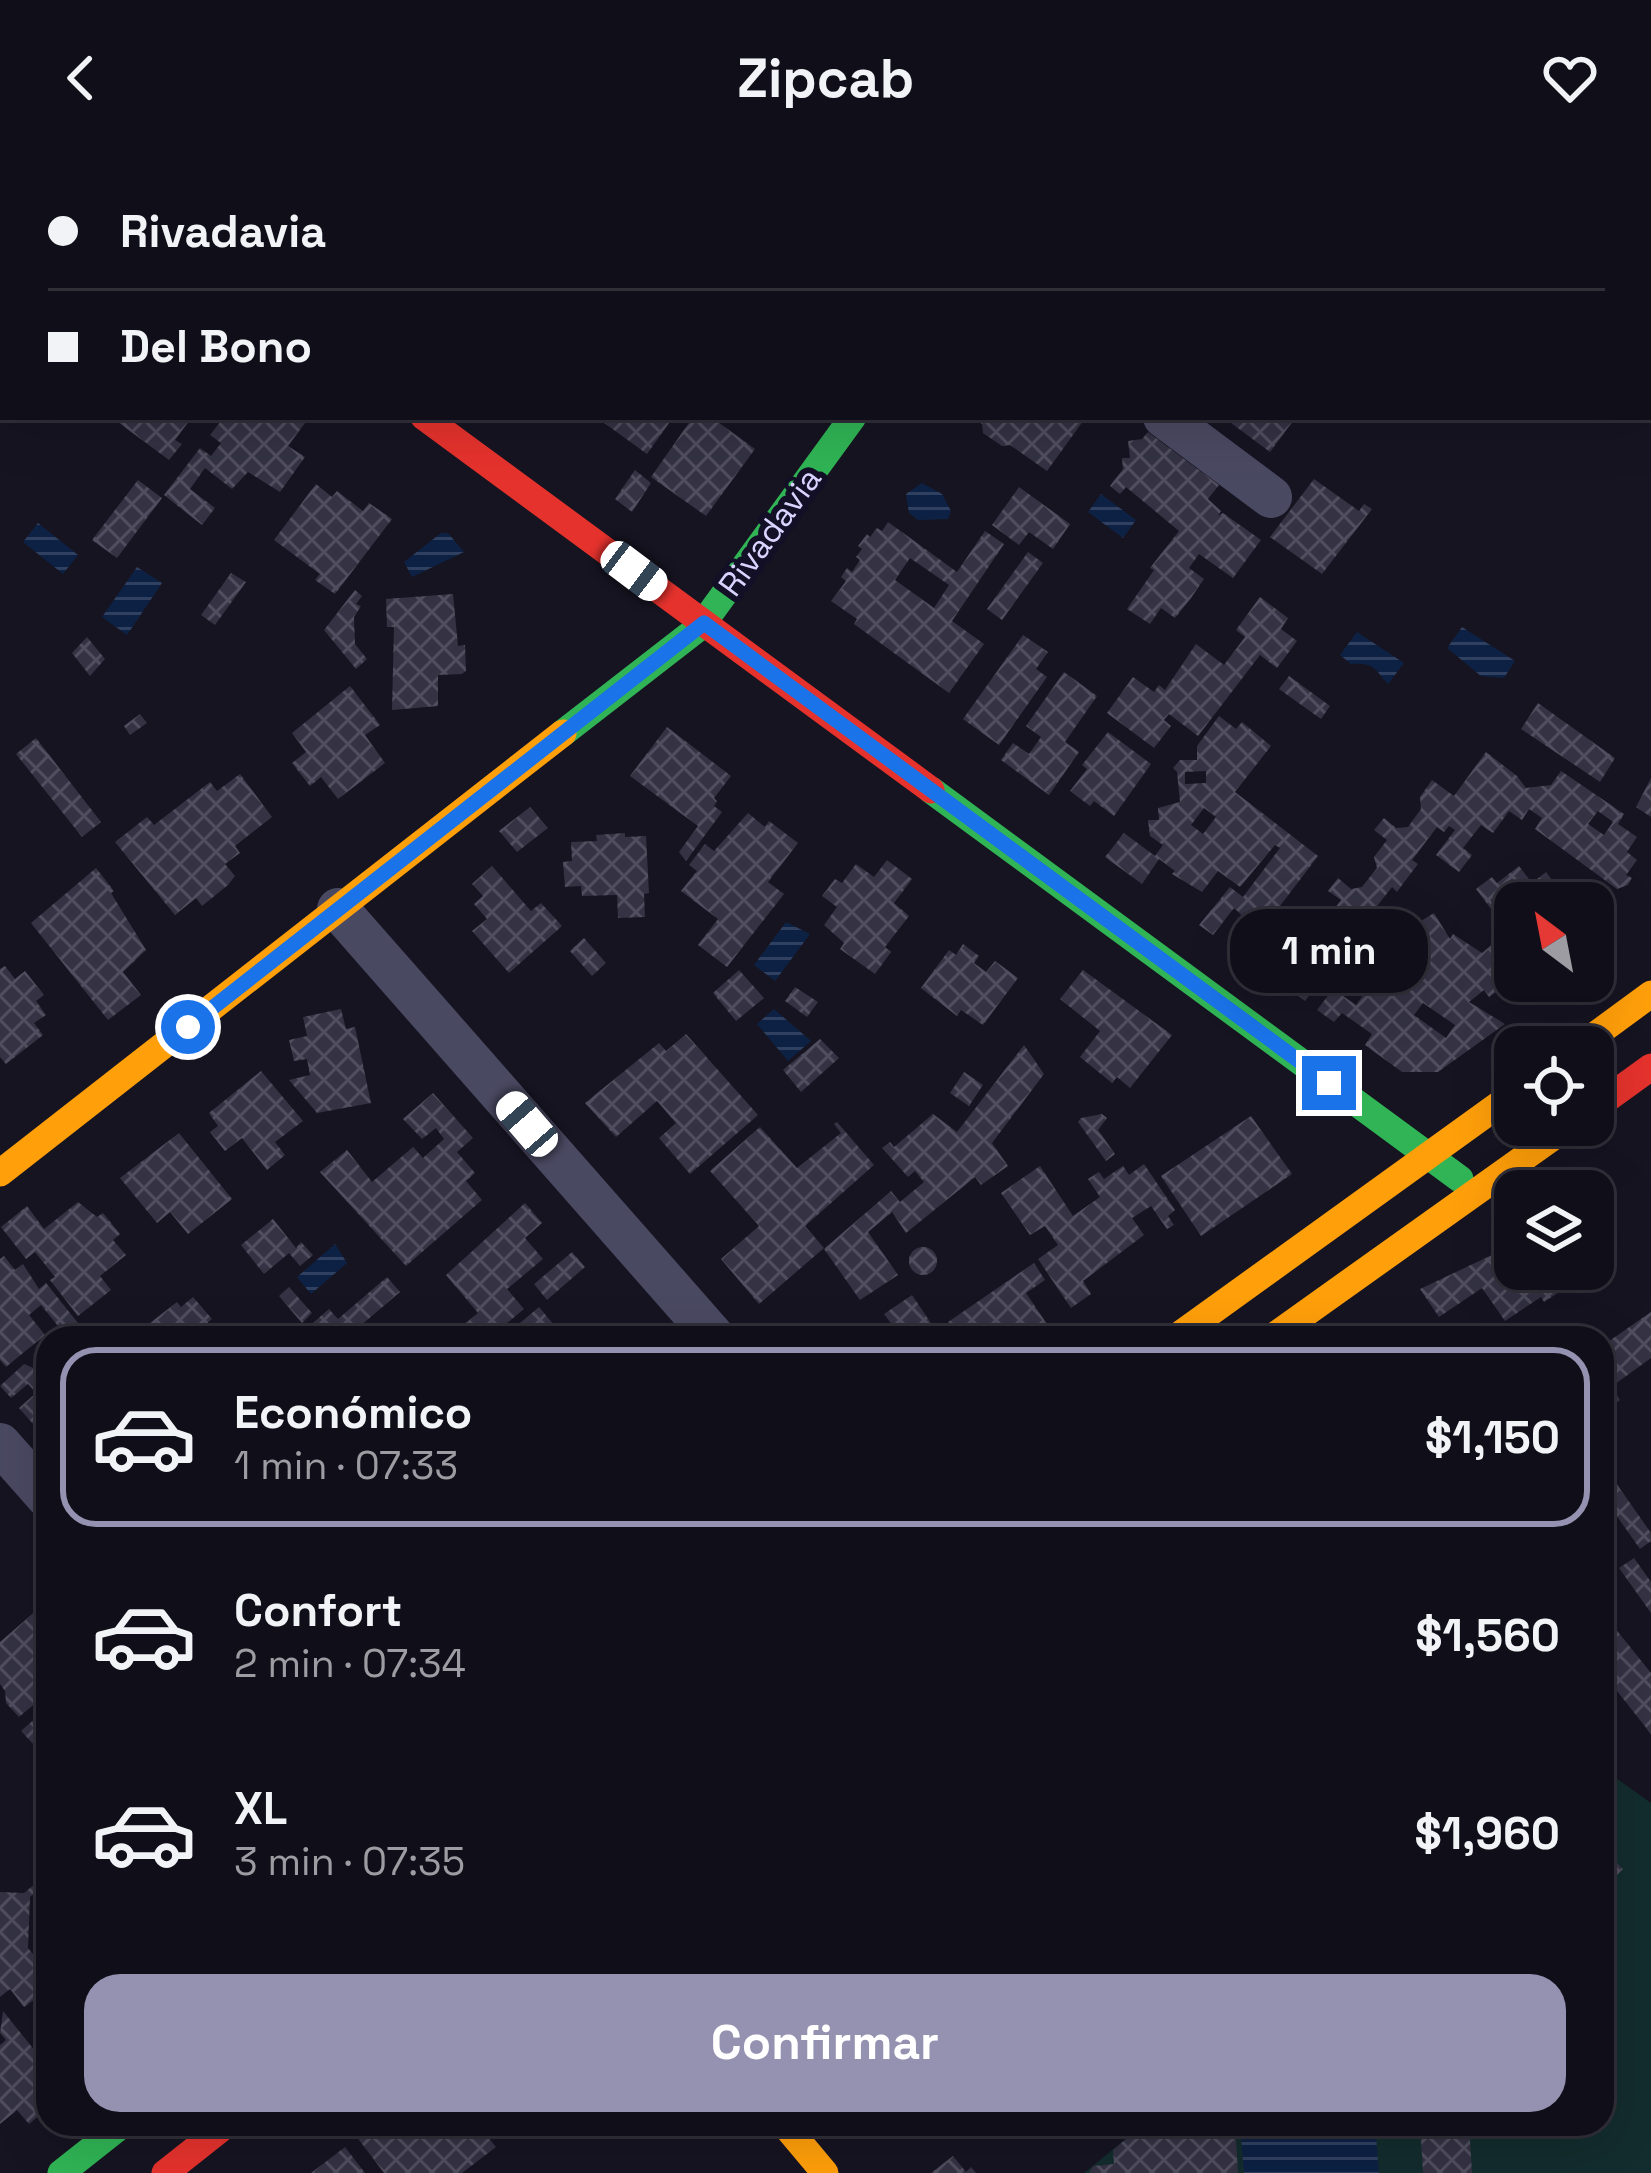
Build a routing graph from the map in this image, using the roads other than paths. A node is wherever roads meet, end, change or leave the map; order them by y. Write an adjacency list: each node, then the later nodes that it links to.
1 (428, 420): 5 (street)
2 (852, 420): 5 (street, Rivadavia)
3 (1168, 420): 4 (street)
4 (1271, 497)
5 (704, 623): 6 (street, Rivadavia); 13 (street)
6 (338, 909): 14 (street, Rivadavia); 16 (street)
7 (1651, 994): 8 (street)
8 (1608, 1026)
9 (1651, 1067): 10 (street)
10 (1614, 1093)
11 (1494, 1108): 13 (street)
12 (1540, 1146): 15 (street)
13 (1429, 1156): 15 (street); 17 (street)
14 (0, 1173)
15 (1476, 1191): 18 (street)
16 (705, 1326)
17 (1192, 1326)
18 (1288, 1326)
19 (0, 1444): 20 (street)
20 (36, 1484)
21 (108, 2136): 24 (street)
22 (212, 2136): 25 (street)
23 (794, 2136): 26 (street)
24 (61, 2173)
25 (165, 2173)
26 (825, 2173)

